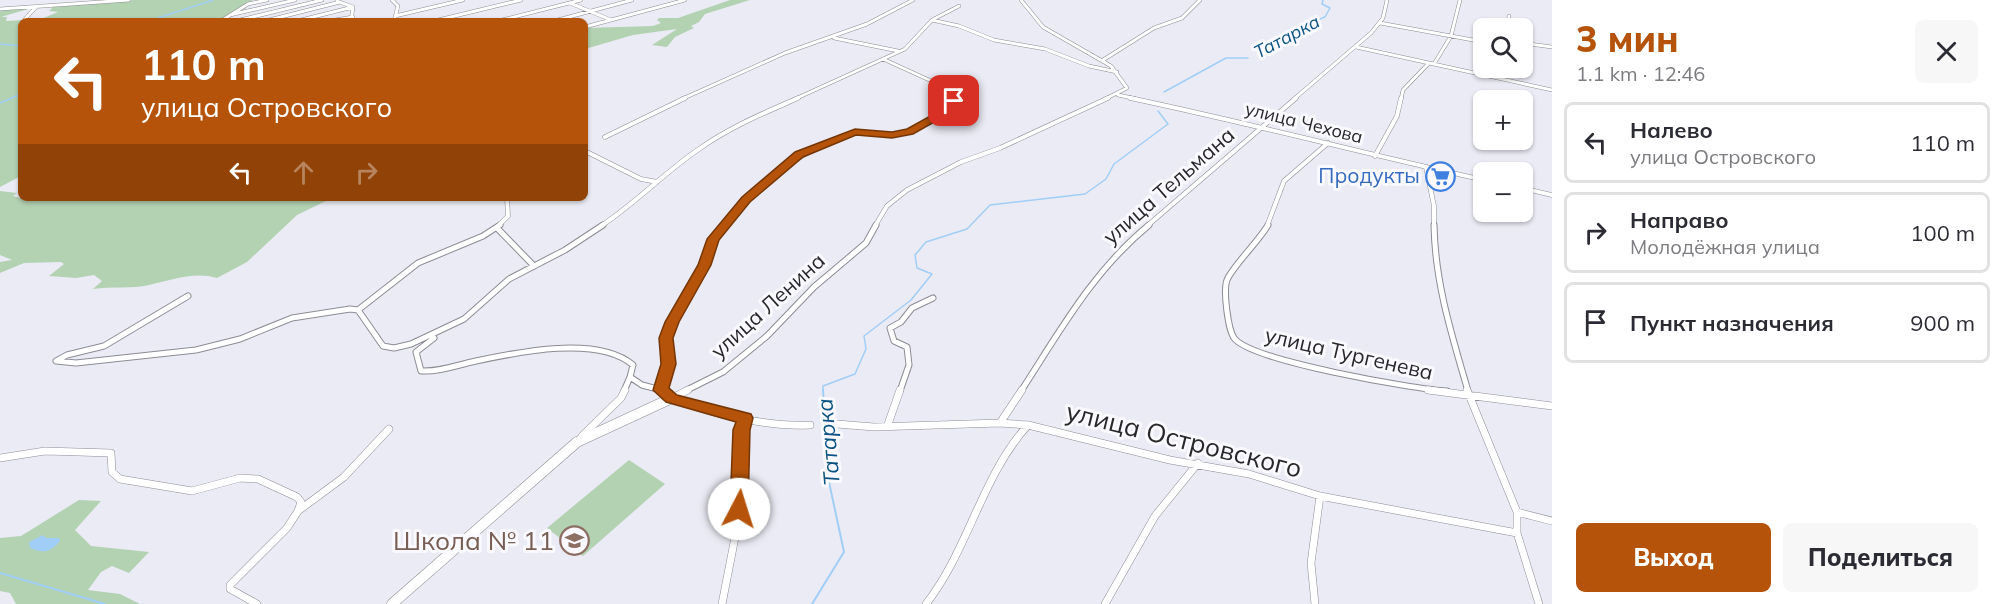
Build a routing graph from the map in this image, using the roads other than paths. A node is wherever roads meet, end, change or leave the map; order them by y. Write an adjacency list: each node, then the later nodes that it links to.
1 (29, 0): 22 (street)
2 (129, 0): 18 (street)
3 (267, 0): 28 (street)
4 (295, 0): 28 (street)
5 (322, 0): 32 (street)
6 (335, 0): 20 (street)
7 (400, 0): 19 (street)
8 (462, 0): 29 (street)
9 (520, 0): 36 (street)
10 (581, 0): 21 (street)
11 (632, 0): 27 (street)
12 (685, 0): 39 (street)
13 (913, 0): 44 (street)
14 (1022, 0): 51 (street)
15 (1200, 0): 51 (street)
16 (1386, 0): 41 (street)
17 (1460, 0): 43 (street)
18 (83, 1): 23 (street)
19 (394, 1): 29 (street)
20 (340, 2): 25 (street); 33 (street)
21 (570, 3): 27 (street); 37 (street)
22 (30, 6): 23 (street); 26 (street)
23 (37, 6): 30 (street)
24 (959, 6): 40 (street)
25 (352, 7): 34 (street); 35 (street)
26 (0, 9)
27 (591, 11): 38 (street); 39 (street)
28 (230, 15): 31 (street)
29 (395, 16)
30 (25, 18)
31 (226, 18)
32 (248, 18)
33 (277, 18)
34 (309, 18)
35 (352, 18)
36 (452, 18)
37 (510, 18)
38 (565, 18)
39 (613, 20): 42 (street)
40 (932, 20): 49 (street); 54 (street)
41 (1380, 23): 43 (street); 47 (street, улица Тельмана)
42 (588, 26)
43 (1451, 36): 45 (street); 53 (street)
44 (834, 38): 49 (street); 60 (street)
45 (1473, 40)
46 (1533, 44): 48 (street)
47 (1356, 47): 52 (street); 59 (street, улица Тельмана)
48 (1552, 47)
49 (899, 51): 50 (street)
50 (883, 59): 66 (street); 77 (street)
51 (1103, 60): 54 (street)
52 (1429, 63): 53 (street); 63 (street)
53 (1434, 64): 55 (street)
54 (1117, 72): 58 (street)
55 (1473, 72)
56 (1499, 78): 57 (street)
57 (1552, 90)
58 (1118, 95): 59 (street, улица Чехова); 79 (street, улица Ленина)
59 (1264, 126): 61 (street, улица Чехова); 82 (street, улица Тельмана)
60 (605, 137)
61 (1328, 143): 63 (street, улица Чехова); 78 (street, улица Тургенева)
62 (588, 152): 66 (street)
63 (1375, 156): 64 (street, улица Чехова)
64 (1425, 167): 65 (street, улица Чехова); 78 (street)
65 (1473, 178)
66 (657, 182): 71 (street)
67 (1533, 191): 68 (street)
68 (1552, 195)
69 (507, 201): 70 (street)
70 (498, 229): 71 (street); 74 (street)
71 (534, 266): 75 (street)
72 (188, 296): 74 (street)
73 (933, 298): 86 (street)
74 (358, 310): 75 (street)
75 (446, 329): 76 (street)
76 (630, 376): 77 (street); 88 (street)
77 (661, 390): 79 (street)
78 (1468, 393): 80 (street, улица Тургенева); 93 (street)
79 (672, 398): 81 (street); 88 (street, улица Ленина)
80 (1552, 406)
81 (745, 418): 83 (street); 99 (street)
82 (1000, 423): 85 (street, улица Островского); 86 (street, улица Островского)
83 (810, 424)
84 (837, 424): 86 (street, улица Островского)
85 (1028, 425): 90 (street, улица Островского); 100 (street)
86 (887, 427)
87 (388, 429): 92 (street)
88 (577, 442): 98 (street, улица Ленина)
89 (0, 458): 92 (street)
90 (1198, 463): 91 (street, улица Островского); 101 (street)
91 (1320, 496): 95 (street, улица Островского); 102 (street)
92 (298, 511): 96 (street)
93 (1517, 513): 94 (street); 95 (street)
94 (1552, 521)
95 (1517, 533): 103 (street)
96 (245, 597): 97 (street)
97 (257, 604)
98 (392, 604)
99 (722, 604)
100 (926, 604)
101 (1105, 604)
102 (1315, 604)
103 (1539, 604)

